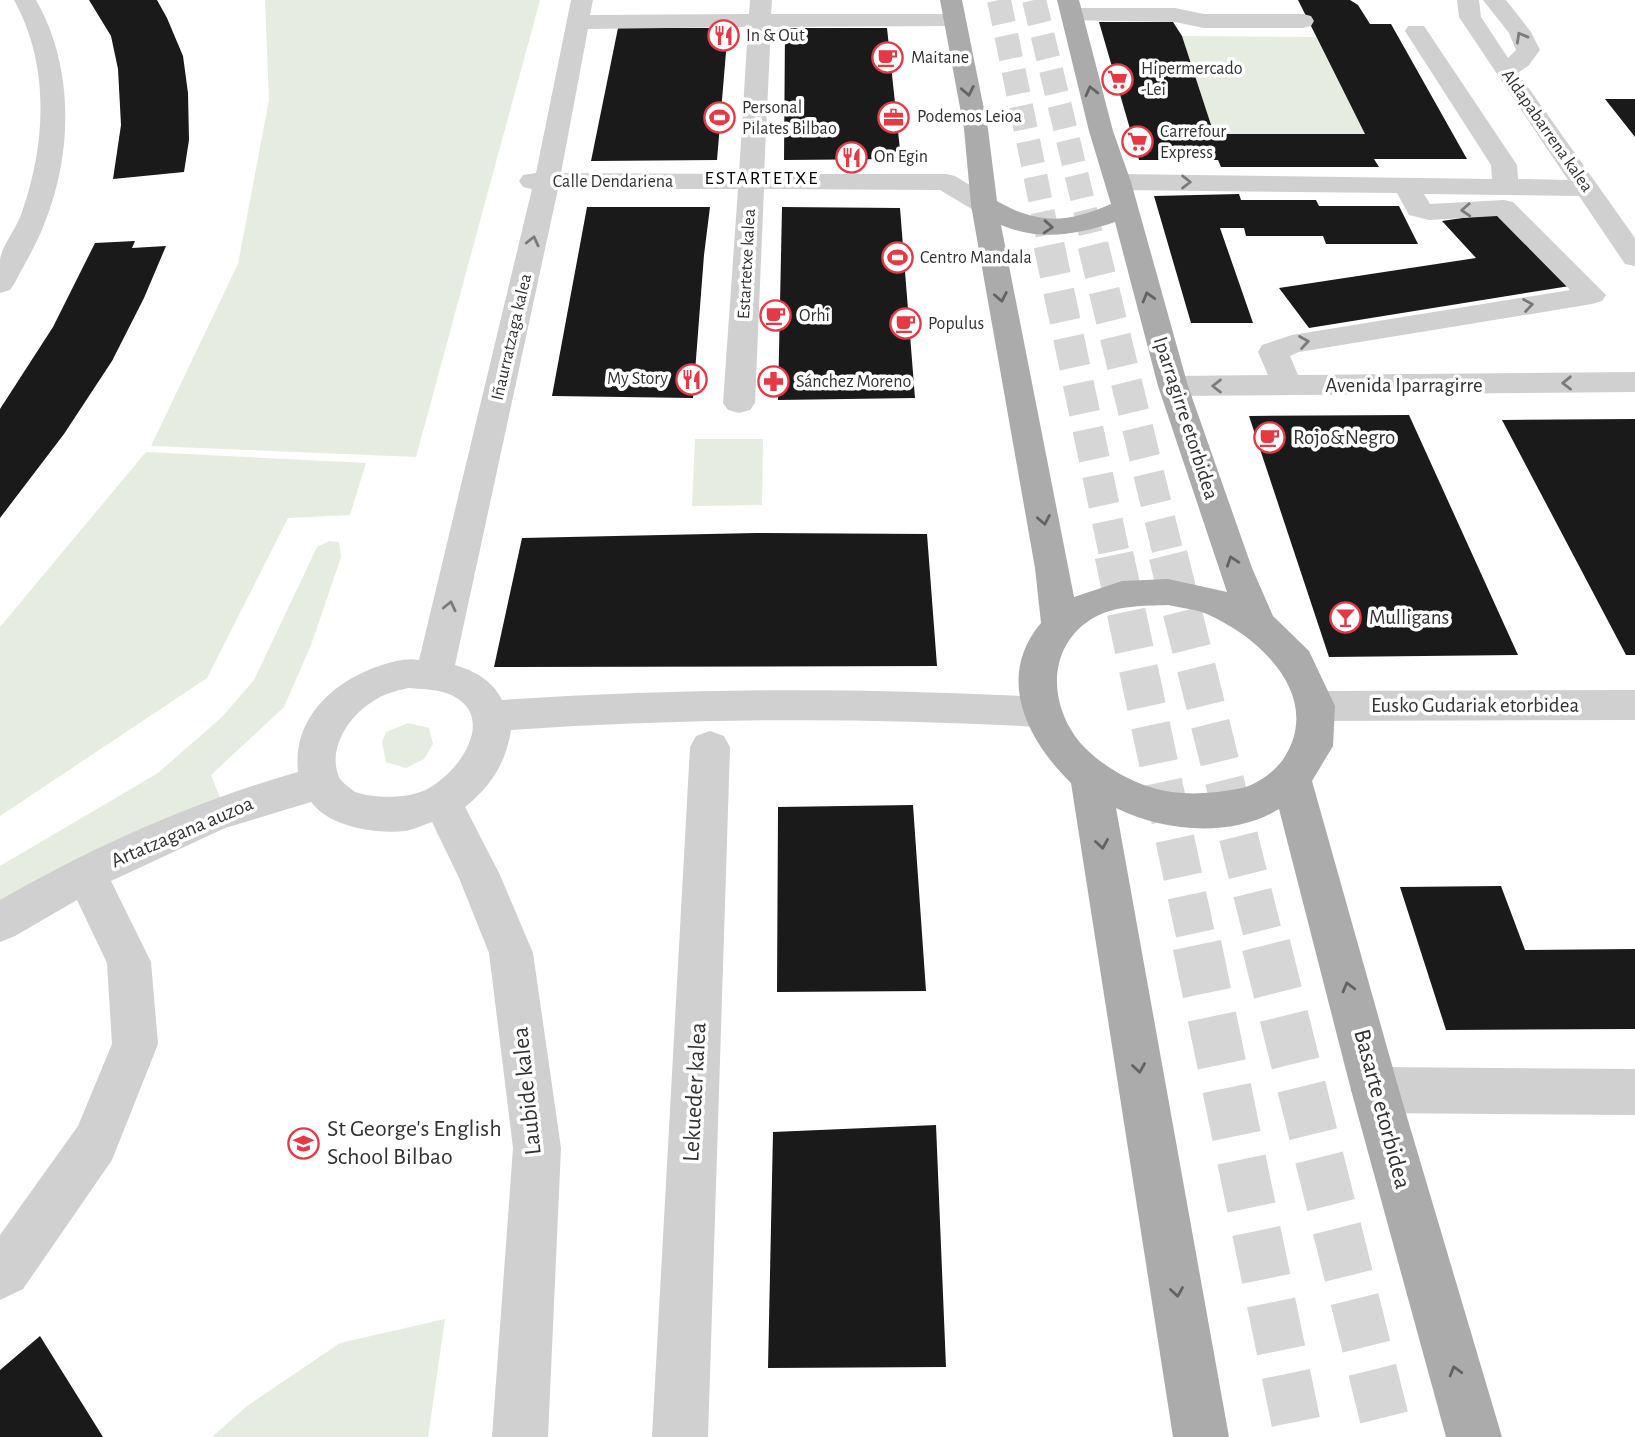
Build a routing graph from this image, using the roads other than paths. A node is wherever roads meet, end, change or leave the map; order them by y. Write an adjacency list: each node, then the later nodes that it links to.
1 (25, 0): 24 (street)
2 (1190, 0): 3 (street)
3 (1248, 0)
4 (1468, 0): 13 (street, Aldapabarrena kalea)
5 (1494, 0): 13 (street, one-way to 5)
6 (897, 5): 7 (street)
7 (760, 8): 9 (street); 10 (street); 16 (street, Estartetxe kalea)
8 (1070, 8): 11 (street); 21 (main road, Iparragirre etorbidea, one-way to 8)
9 (580, 9): 15 (street, Iñaurratzaga kalea)
10 (953, 9): 14 (main road, one-way to 14)
11 (1303, 20)
12 (1416, 31): 19 (street)
13 (1505, 71): 20 (street, Aldapabarrena kalea)
14 (979, 162): 17 (street); 22 (main road)
15 (539, 181): 16 (street, Calle Dendariena); 31 (street, Iñaurratzaga kalea, one-way to 15)
16 (751, 182): 17 (street, Calle Dendariena); 28 (street, Estartetxe kalea)
17 (946, 182): 22 (street)
18 (1406, 185): 19 (street); 21 (street, one-way to 18); 26 (street, one-way to 18)
19 (1505, 188): 20 (street)
20 (1587, 188): 23 (street, Aldapabarrena kalea)
21 (1121, 196): 22 (main road, one-way to 21); 27 (main road, Iparragirre etorbidea, one-way to 21)
22 (984, 205): 30 (main road, one-way to 30)
23 (1633, 253)
24 (0, 284)
25 (1635, 382): 26 (street, Avenida Iparragirre, one-way to 26)
26 (1287, 385): 27 (street, Avenida Iparragirre, one-way to 27)
27 (1173, 386): 29 (main road, Iparragirre etorbidea, one-way to 27)
28 (739, 403)
29 (1258, 624): 30 (main road); 33 (main road)
30 (1060, 626): 34 (main road)
31 (435, 673): 35 (street); 39 (street)
32 (1635, 705): 33 (street, Eusko Gudariak etorbidea)
33 (1316, 706): 38 (main road)
34 (1041, 712): 35 (street); 37 (main road)
35 (492, 716): 40 (street)
36 (710, 747): 47 (street, Lekueder kalea)
37 (1090, 776): 38 (main road); 48 (main road, one-way to 48)
38 (1292, 780): 43 (main road, Basarte etorbidea, one-way to 38)
39 (321, 782): 40 (street); 41 (street, Artatzagana auzoa)
40 (442, 802): 46 (street, Laubide kalea)
41 (85, 873): 42 (street, Artatzagana auzoa); 45 (street, Artatzagana auzoa)
42 (0, 922)
43 (1376, 1090): 44 (street); 49 (main road, Basarte etorbidea, one-way to 43)
44 (1635, 1092)
45 (0, 1274)
46 (520, 1437)
47 (680, 1437)
48 (1201, 1437)
49 (1474, 1437)

